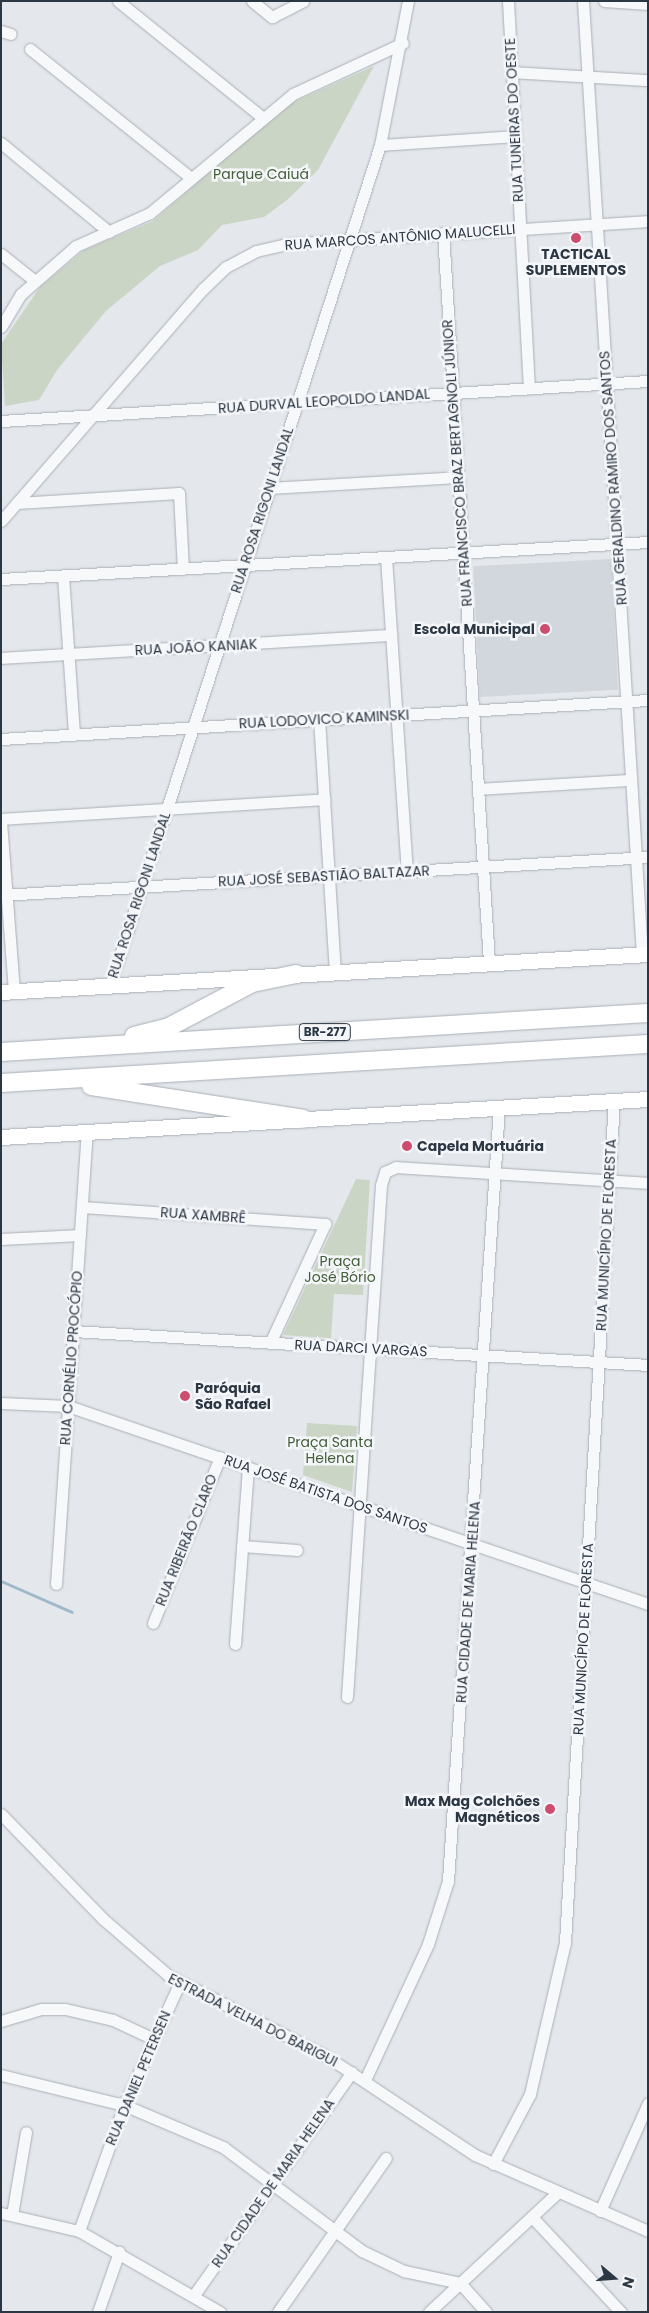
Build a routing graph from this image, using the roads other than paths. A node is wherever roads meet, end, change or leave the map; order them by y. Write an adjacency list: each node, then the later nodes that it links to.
1 (118, 1): 14 (street)
2 (252, 1): 3 (street)
3 (302, 1)
4 (408, 1): 9 (street, RUA ROSA RIGONI LANDAL)
5 (508, 1): 11 (street, RUA TUNEIRAS DO OESTE)
6 (583, 1): 12 (street, RUA GERALDINO RAMIRO DOS SANTOS)
7 (604, 1): 8 (street)
8 (648, 4)
9 (403, 43): 14 (street); 17 (street, RUA ROSA RIGONI LANDAL)
10 (30, 49): 18 (street)
11 (512, 72): 12 (street); 15 (street, RUA TUNEIRAS DO OESTE)
12 (588, 76): 13 (street); 20 (street, RUA GERALDINO RAMIRO DOS SANTOS)
13 (648, 80)
14 (263, 118): 18 (street)
15 (515, 136): 17 (street); 21 (street, RUA TUNEIRAS DO OESTE)
16 (1, 143): 22 (street)
17 (380, 145): 24 (street, RUA ROSA RIGONI LANDAL)
18 (191, 178): 22 (street)
19 (648, 221): 20 (street, RUA MARCOS ANTÔNIO MALUCELLI)
20 (597, 224): 21 (street, RUA MARCOS ANTÔNIO MALUCELLI); 29 (street, RUA GERALDINO RAMIRO DOS SANTOS)
21 (521, 229): 23 (street, RUA MARCOS ANTÔNIO MALUCELLI); 30 (street, RUA TUNEIRAS DO OESTE)
22 (109, 232): 26 (street)
23 (442, 233): 24 (street, RUA MARCOS ANTÔNIO MALUCELLI); 31 (street, RUA FRANCISCO BRAZ BERTAGNOLI JÚNIOR)
24 (349, 239): 32 (street, RUA ROSA RIGONI LANDAL); 33 (street, RUA MARCOS ANTÔNIO MALUCELLI)
25 (1, 254): 26 (street)
26 (35, 281): 27 (street)
27 (1, 327)
28 (648, 381): 29 (street, RUA DURVAL LEOPOLDO LANDAL)
29 (607, 384): 30 (street, RUA DURVAL LEOPOLDO LANDAL); 40 (street, RUA GERALDINO RAMIRO DOS SANTOS)
30 (530, 388): 31 (street, RUA DURVAL LEOPOLDO LANDAL)
31 (453, 393): 32 (street, RUA DURVAL LEOPOLDO LANDAL); 35 (street, RUA FRANCISCO BRAZ BERTAGNOLI JÚNIOR)
32 (296, 403): 33 (street, RUA DURVAL LEOPOLDO LANDAL); 36 (street, RUA ROSA RIGONI LANDAL)
33 (93, 416): 34 (street, RUA DURVAL LEOPOLDO LANDAL); 37 (street, RUA MARCOS ANTÔNIO MALUCELLI)
34 (1, 421)
35 (458, 478): 36 (street); 41 (street, RUA FRANCISCO BRAZ BERTAGNOLI JÚNIOR)
36 (269, 488): 43 (street, RUA ROSA RIGONI LANDAL)
37 (17, 503): 38 (street, RUA MARCOS ANTÔNIO MALUCELLI); 44 (street)
38 (1, 520)
39 (648, 542): 40 (street)
40 (617, 543): 41 (street); 52 (street, RUA GERALDINO RAMIRO DOS SANTOS)
41 (463, 552): 42 (street); 53 (street, RUA FRANCISCO BRAZ BERTAGNOLI JÚNIOR)
42 (386, 557): 43 (street); 47 (street)
43 (245, 565): 44 (street); 48 (street, RUA ROSA RIGONI LANDAL)
44 (182, 569): 45 (street)
45 (63, 576): 46 (street); 49 (street)
46 (1, 579)
47 (391, 635): 48 (street, RUA JOÃO KANIAK); 54 (street)
48 (219, 646): 49 (street, RUA JOÃO KANIAK); 56 (street, RUA ROSA RIGONI LANDAL)
49 (68, 655): 50 (street, RUA JOÃO KANIAK); 57 (street)
50 (1, 658)
51 (648, 700): 52 (street, RUA LODOVICO KAMINSKI)
52 (627, 701): 53 (street, RUA LODOVICO KAMINSKI); 59 (street, RUA GERALDINO RAMIRO DOS SANTOS)
53 (473, 710): 54 (street, RUA LODOVICO KAMINSKI); 60 (street, RUA FRANCISCO BRAZ BERTAGNOLI JÚNIOR)
54 (396, 715): 55 (street, RUA LODOVICO KAMINSKI); 66 (street)
55 (319, 720): 56 (street, RUA LODOVICO KAMINSKI); 61 (street)
56 (193, 727): 57 (street, RUA LODOVICO KAMINSKI); 62 (street, RUA ROSA RIGONI LANDAL)
57 (74, 734): 58 (street, RUA LODOVICO KAMINSKI)
58 (1, 738)
59 (631, 780): 60 (street); 64 (street, RUA GERALDINO RAMIRO DOS SANTOS)
60 (478, 789): 65 (street, RUA FRANCISCO BRAZ BERTAGNOLI JÚNIOR)
61 (324, 799): 62 (street); 67 (street)
62 (167, 808): 63 (street); 68 (street, RUA ROSA RIGONI LANDAL)
63 (1, 820): 69 (street)
64 (642, 857): 65 (street, RUA JOSÉ SEBASTIÃO BALTAZAR); 70 (street, RUA GERALDINO RAMIRO DOS SANTOS)
65 (482, 866): 66 (street, RUA JOSÉ SEBASTIÃO BALTAZAR); 71 (street, RUA FRANCISCO BRAZ BERTAGNOLI JÚNIOR)
66 (407, 871): 67 (street, RUA JOSÉ SEBASTIÃO BALTAZAR)
67 (329, 876): 68 (street, RUA JOSÉ SEBASTIÃO BALTAZAR); 72 (street)
68 (142, 887): 69 (street, RUA JOSÉ SEBASTIÃO BALTAZAR); 74 (street, RUA ROSA RIGONI LANDAL)
69 (4, 895): 75 (street)
70 (645, 954): 71 (main road)
71 (489, 963): 72 (main road)
72 (335, 972): 73 (main road)
73 (296, 974): 74 (main road); 78 (highway)
74 (110, 986): 75 (main road)
75 (8, 992)
76 (648, 1013): 78 (highway, BR-277)
77 (648, 1044): 80 (highway, BR-277)
78 (81, 1047): 79 (highway, BR-277)
79 (1, 1052)
80 (46, 1080): 81 (highway, BR-277); 85 (highway)
81 (1, 1083)
82 (648, 1099): 83 (main road)
83 (614, 1101): 84 (main road); 89 (street, RUA MUNICÍPIO DE FLORESTA)
84 (499, 1108): 85 (main road); 88 (street, RUA CIDADE DE MARIA HELENA)
85 (303, 1120): 86 (main road)
86 (87, 1132): 87 (main road); 91 (street, RUA CORNÉLIO PROCÓPIO)
87 (1, 1137)
88 (495, 1174): 89 (street); 96 (street); 97 (street, RUA CIDADE DE MARIA HELENA)
89 (610, 1181): 90 (street); 98 (street, RUA MUNICÍPIO DE FLORESTA)
90 (648, 1183)
91 (82, 1208): 92 (street, RUA CORNÉLIO PROCÓPIO); 95 (street, RUA XAMBRÊ)
92 (80, 1234): 93 (street); 94 (street, RUA CORNÉLIO PROCÓPIO)
93 (1, 1239)
94 (73, 1331): 95 (street, RUA DARCI VARGAS); 101 (street, RUA CORNÉLIO PROCÓPIO)
95 (270, 1343): 96 (street, RUA DARCI VARGAS)
96 (370, 1349): 97 (street, RUA DARCI VARGAS); 104 (street)
97 (483, 1356): 98 (street, RUA DARCI VARGAS); 105 (street, RUA CIDADE DE MARIA HELENA)
98 (599, 1362): 99 (street, RUA DARCI VARGAS); 108 (street, RUA MUNICÍPIO DE FLORESTA)
99 (648, 1365)
100 (1, 1403): 101 (street, RUA JOSÉ BATISTA DOS SANTOS)
101 (68, 1406): 102 (street, RUA JOSÉ BATISTA DOS SANTOS); 109 (street, RUA CORNÉLIO PROCÓPIO)
102 (220, 1458): 103 (street, RUA JOSÉ BATISTA DOS SANTOS); 111 (street, RUA RIBEIRÃO CLARO)
103 (248, 1467): 104 (street, RUA JOSÉ BATISTA DOS SANTOS); 106 (street)
104 (360, 1505): 105 (street, RUA JOSÉ BATISTA DOS SANTOS); 113 (street)
105 (471, 1543): 108 (street, RUA JOSÉ BATISTA DOS SANTOS); 120 (street, RUA CIDADE DE MARIA HELENA)
106 (242, 1546): 107 (street); 112 (street)
107 (297, 1550)
108 (586, 1583): 110 (street, RUA JOSÉ BATISTA DOS SANTOS); 125 (street, RUA MUNICÍPIO DE FLORESTA)
109 (56, 1584)
110 (648, 1604)
111 (153, 1623)
112 (235, 1644)
113 (347, 1698)
114 (1, 1814): 115 (street, ESTRADA VELHA DO BARIGUI)
115 (180, 1982): 117 (street, RUA DANIEL PETERSEN); 118 (street, ESTRADA VELHA DO BARIGUI)
116 (1, 2021): 117 (street)
117 (154, 2039): 122 (street, RUA DANIEL PETERSEN)
118 (352, 2072): 120 (street, ESTRADA VELHA DO BARIGUI); 126 (street, RUA CIDADE DE MARIA HELENA)
119 (1, 2075): 122 (street)
120 (365, 2080): 125 (street, ESTRADA VELHA DO BARIGUI)
121 (648, 2103): 128 (street)
122 (124, 2105): 126 (street); 131 (street, RUA DANIEL PETERSEN)
123 (26, 2132): 129 (street)
124 (386, 2158): 132 (street)
125 (493, 2164): 127 (street, ESTRADA VELHA DO BARIGUI)
126 (273, 2183): 132 (street); 136 (street, RUA CIDADE DE MARIA HELENA)
127 (557, 2193): 128 (street, ESTRADA VELHA DO BARIGUI); 130 (street)
128 (600, 2211): 133 (street, ESTRADA VELHA DO BARIGUI)
129 (7, 2214): 131 (street)
130 (532, 2216): 135 (street); 142 (street)
131 (79, 2231): 134 (street)
132 (335, 2231): 135 (street); 139 (street)
133 (648, 2231)
134 (118, 2252): 136 (street); 137 (street)
135 (460, 2283): 140 (street); 141 (street)
136 (194, 2295): 138 (street)
137 (98, 2312)
138 (220, 2312)
139 (278, 2312)
140 (429, 2312)
141 (486, 2312)
142 (621, 2312)

